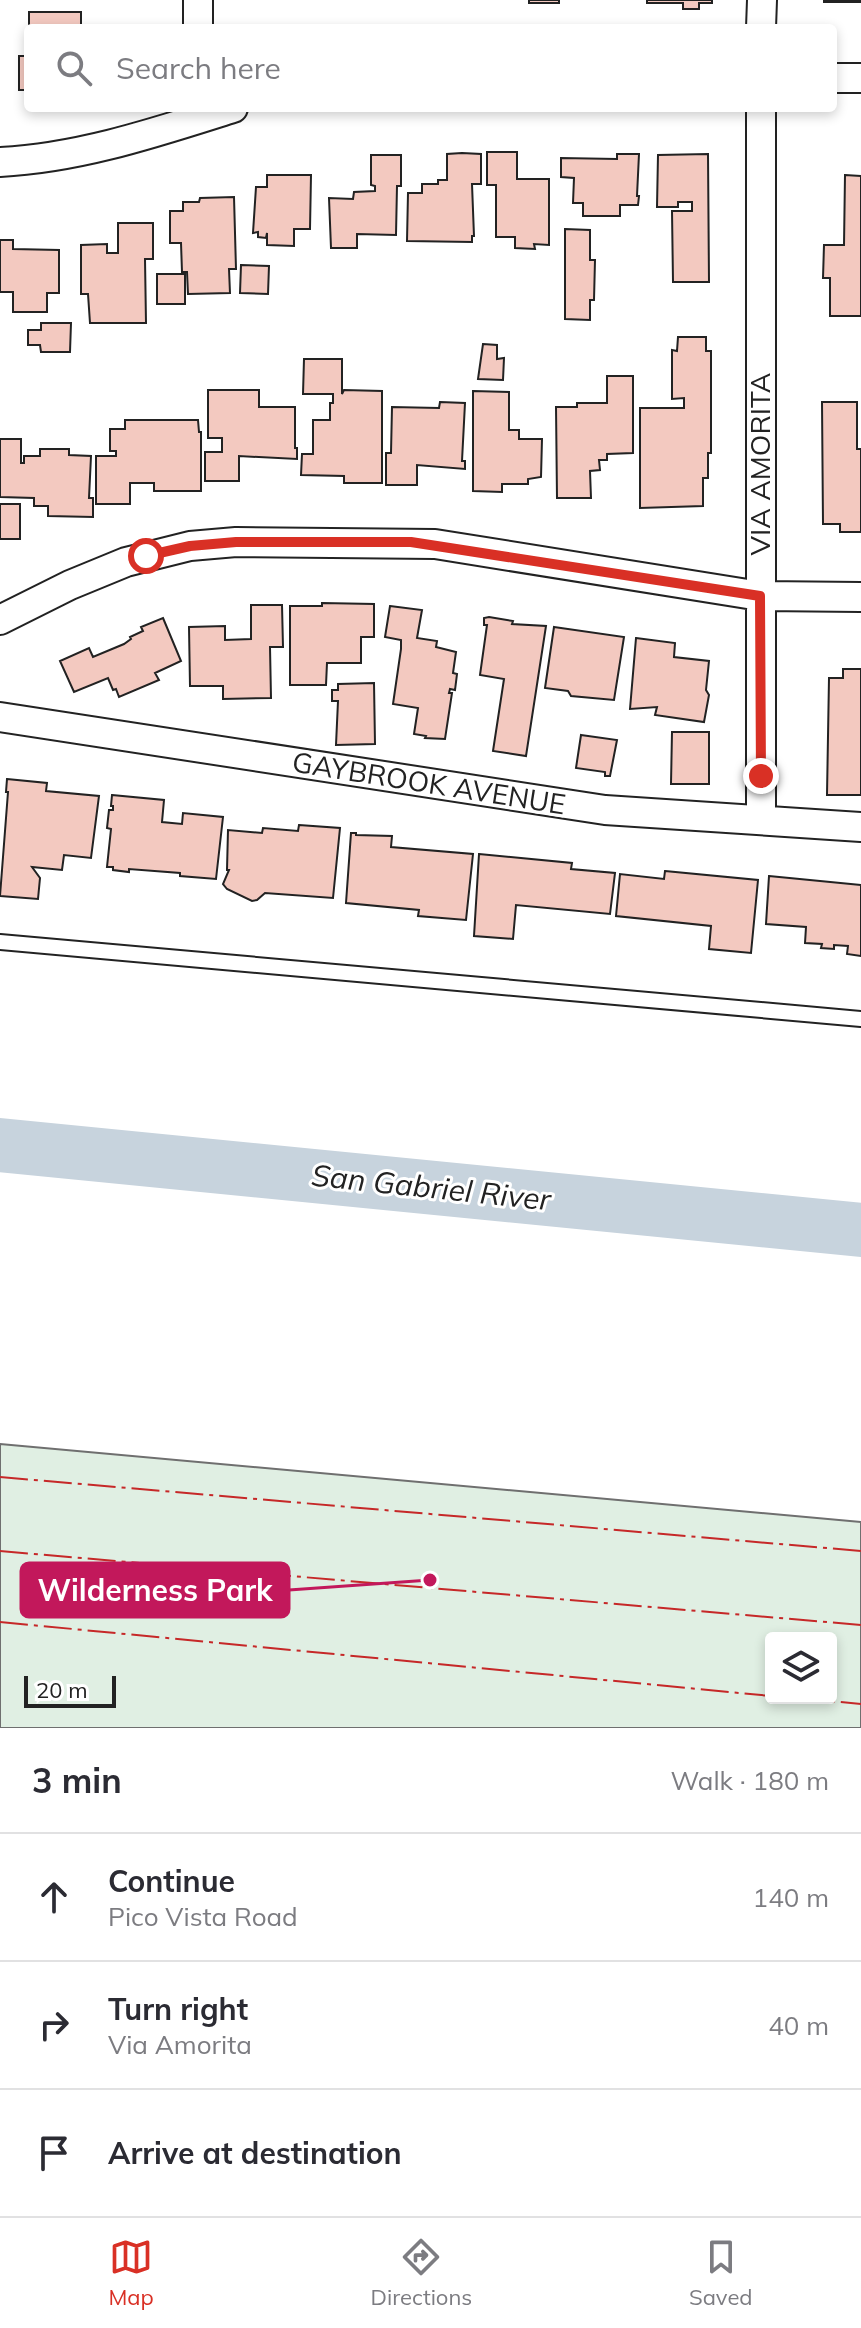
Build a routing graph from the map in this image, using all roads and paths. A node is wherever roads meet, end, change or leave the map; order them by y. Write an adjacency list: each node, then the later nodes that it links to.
1 (198, 0): 3 (street)
2 (762, 0): 4 (street)
3 (198, 24)
4 (761, 24)
5 (837, 78): 6 (street)
6 (861, 78)
7 (761, 112): 10 (street, VIA AMORITA)
8 (197, 114): 9 (street)
9 (0, 162)
10 (760, 596): 11 (street); 12 (street); 14 (street, VIA AMORITA)
11 (861, 597)
12 (0, 620)
13 (0, 717): 14 (street, GAYBROOK AVENUE)
14 (761, 820): 15 (street, GAYBROOK AVENUE)
15 (861, 827)
16 (0, 942): 17 (lane)
17 (861, 1019)

